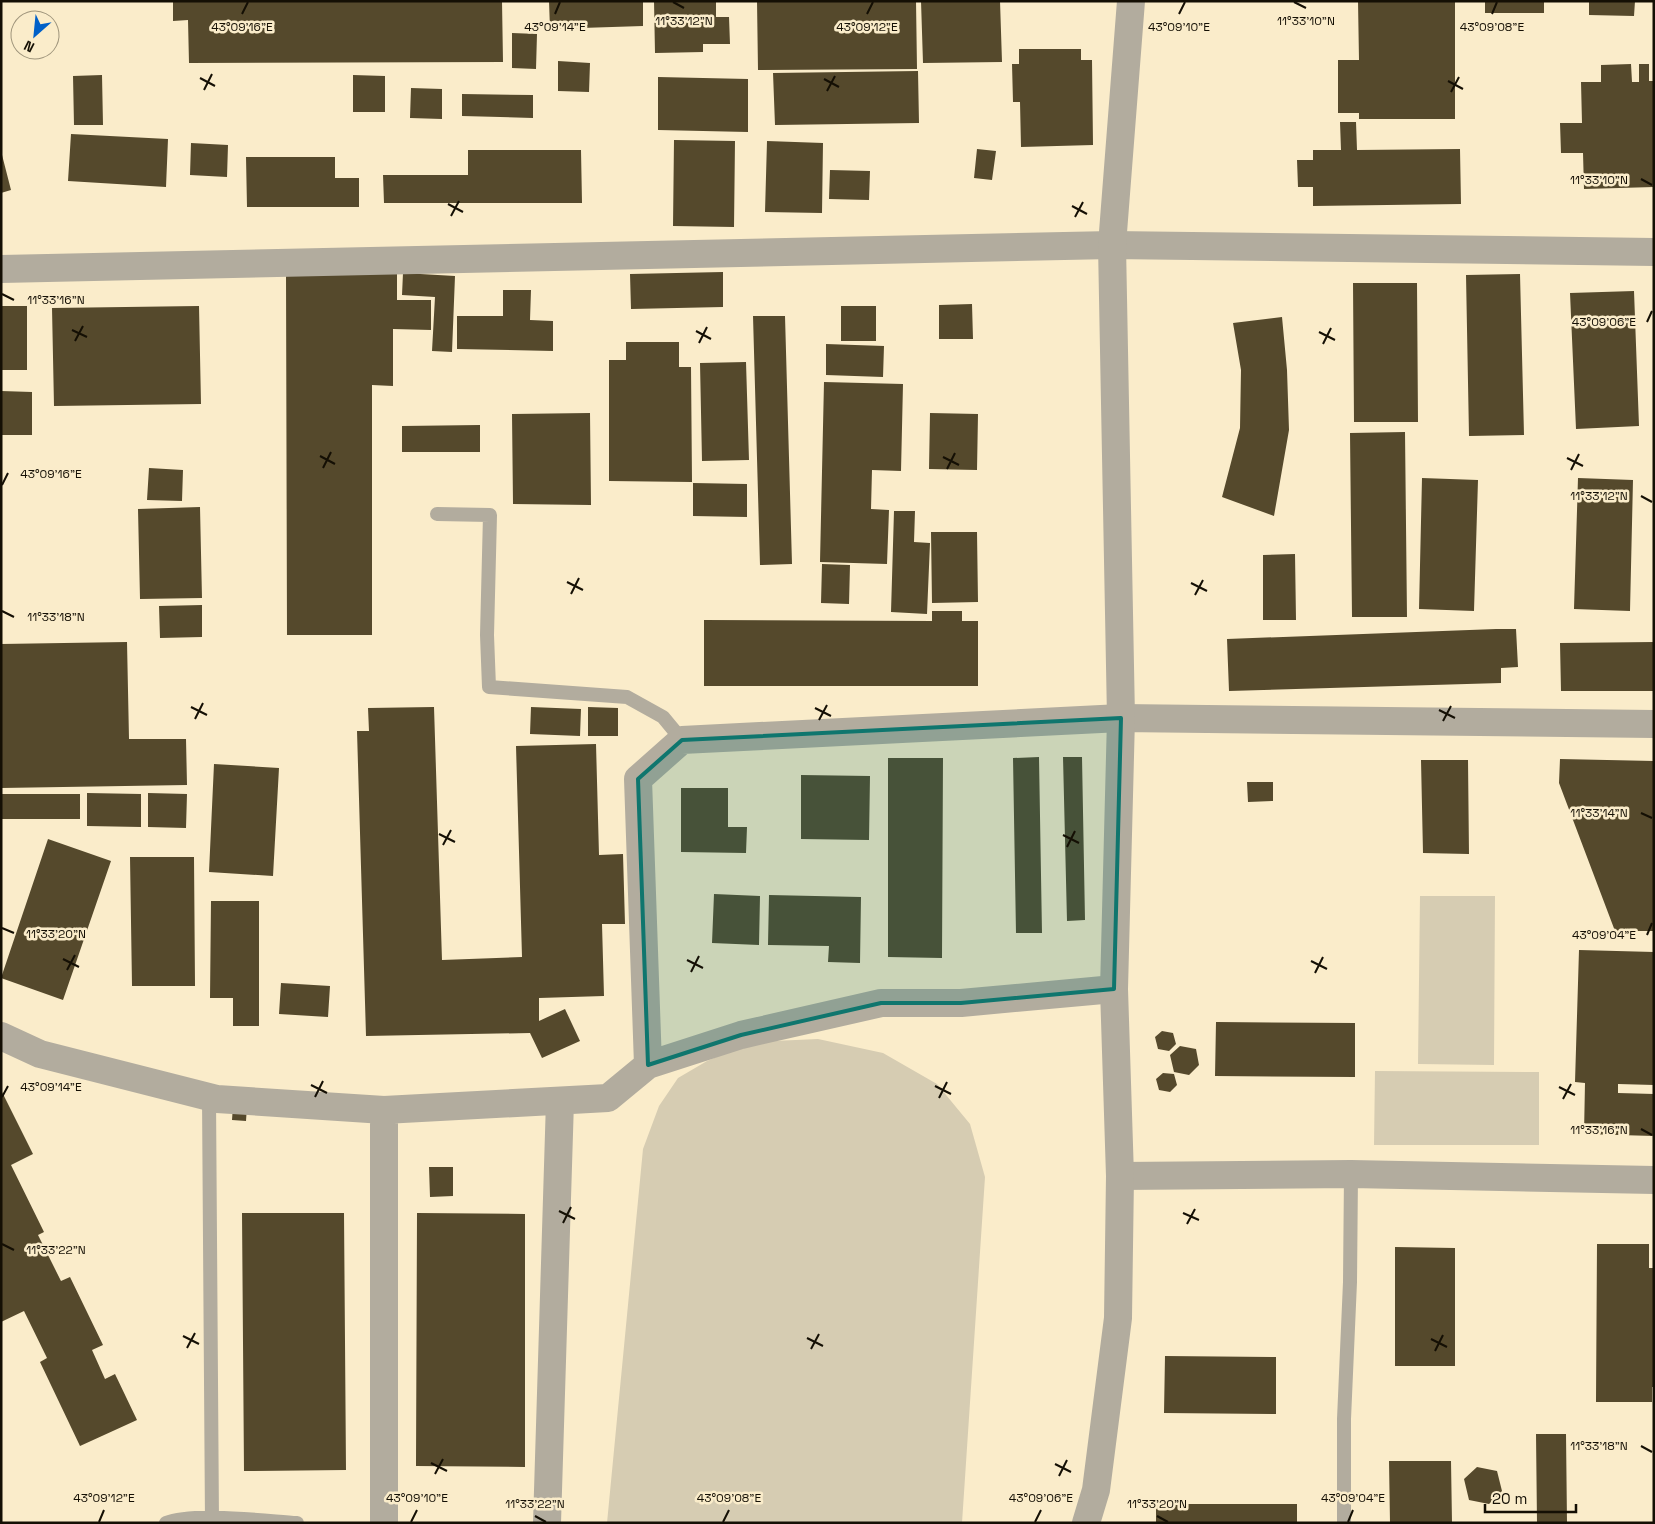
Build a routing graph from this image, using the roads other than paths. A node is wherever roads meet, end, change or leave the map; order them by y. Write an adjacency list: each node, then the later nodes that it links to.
1 (1131, 1): 2 (street)
2 (1112, 245): 3 (street); 4 (street); 6 (street)
3 (1654, 252)
4 (1, 268)
5 (437, 514): 8 (lane)
6 (1121, 718): 7 (street); 8 (street); 9 (street)
7 (1654, 724)
8 (682, 740): 11 (street)
9 (1114, 989): 11 (street); 16 (street)
10 (1, 1036): 12 (street)
11 (648, 1065): 13 (street)
12 (209, 1097): 14 (street); 18 (lane)
13 (560, 1101): 14 (street); 22 (street)
14 (384, 1110): 21 (street)
15 (1351, 1174): 16 (street); 17 (street); 24 (lane)
16 (1120, 1176): 23 (street)
17 (1654, 1180)
18 (212, 1520): 19 (lane); 20 (lane)
19 (166, 1523)
20 (297, 1523)
21 (384, 1523)
22 (547, 1523)
23 (1086, 1523)
24 (1344, 1523)

